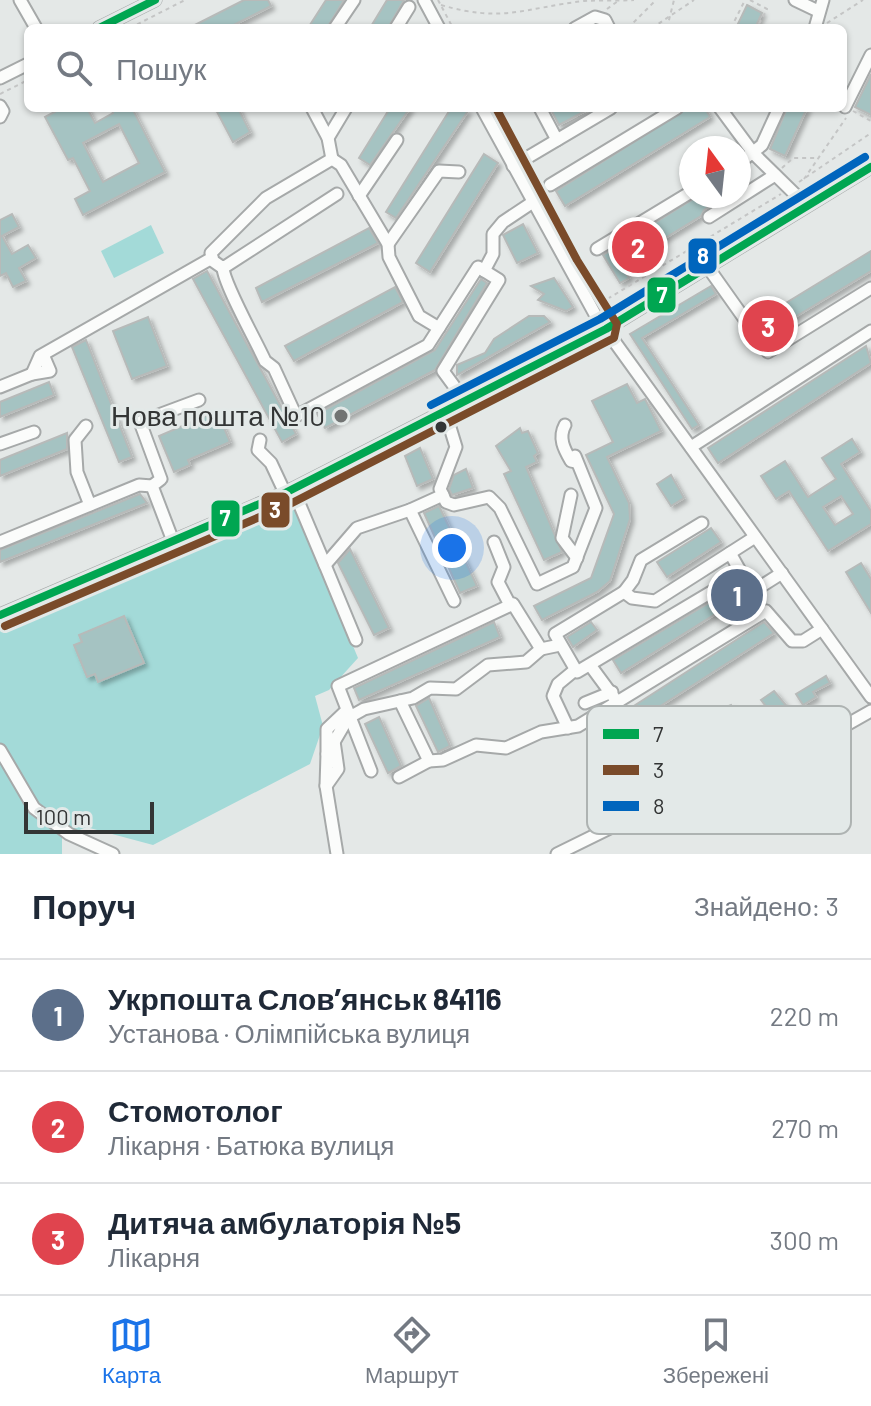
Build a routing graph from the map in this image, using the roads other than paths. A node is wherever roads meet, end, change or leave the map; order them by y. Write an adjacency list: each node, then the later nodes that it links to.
1 (20, 0): 8 (street)
2 (155, 0): 9 (street)
3 (354, 0): 10 (street)
4 (424, 0): 12 (street)
5 (795, 0): 6 (street)
6 (820, 5)
7 (409, 7): 11 (street)
8 (34, 24)
9 (107, 24)
10 (338, 24)
11 (398, 24)
12 (437, 24)
13 (582, 24): 14 (street)
14 (607, 24)
15 (871, 55): 19 (street)
16 (24, 66): 17 (street)
17 (0, 78)
18 (0, 106): 28 (street)
19 (848, 109)
20 (314, 112): 29 (street)
21 (344, 112): 29 (street)
22 (484, 112): 35 (street)
23 (542, 112): 31 (street)
24 (604, 112): 31 (street)
25 (670, 112): 39 (street)
26 (723, 112): 32 (street)
27 (777, 112): 32 (street)
28 (0, 117)
29 (328, 138): 34 (street)
30 (397, 140): 41 (street)
31 (557, 140): 35 (street)
32 (754, 154): 33 (street); 38 (street)
33 (751, 156)
34 (332, 159): 41 (street); 48 (street)
35 (513, 166): 43 (street)
36 (871, 167): 44 (street)
37 (459, 172): 46 (street)
38 (775, 175): 44 (street); 45 (street)
39 (546, 188)
40 (337, 194): 50 (street)
41 (359, 196): 46 (street)
42 (679, 199): 47 (street)
43 (533, 202): 51 (street); 54 (street)
44 (806, 205): 49 (street)
45 (709, 217)
46 (388, 244): 53 (street)
47 (597, 249)
48 (212, 258): 50 (street); 56 (street)
49 (707, 266): 52 (street); 54 (street)
50 (223, 268): 53 (street)
51 (484, 271): 53 (street); 58 (street)
52 (871, 288)
53 (439, 328)
54 (606, 329): 58 (street); 65 (street)
55 (871, 333): 65 (street)
56 (0, 387)
57 (199, 400): 66 (street)
58 (465, 401): 59 (street)
59 (445, 411): 67 (street); 68 (street)
60 (565, 425): 78 (street)
61 (86, 426): 70 (street)
62 (34, 432): 64 (street)
63 (260, 440): 67 (street)
64 (0, 444)
65 (691, 447): 73 (street)
66 (152, 486): 70 (street); 74 (street)
67 (289, 491): 74 (street); 79 (street)
68 (443, 495): 71 (street); 78 (street)
69 (571, 495): 78 (street)
70 (90, 505): 75 (street)
71 (410, 510): 79 (street); 83 (street)
72 (702, 523): 82 (street)
73 (755, 537): 77 (street); 80 (street)
74 (173, 541): 85 (street)
75 (0, 542)
76 (494, 542): 84 (street)
77 (730, 553): 80 (street); 82 (street)
78 (577, 558)
79 (325, 565): 87 (street)
80 (782, 573): 86 (street)
81 (713, 591): 90 (street)
82 (624, 592): 88 (street)
83 (454, 601)
84 (510, 605): 89 (street); 98 (street)
85 (0, 615)
86 (822, 629): 92 (street); 93 (street)
87 (356, 640)
88 (560, 645): 89 (street); 91 (street)
89 (541, 649): 94 (street)
90 (590, 665): 91 (street); 93 (street)
91 (575, 670): 101 (street)
92 (871, 697)
93 (615, 698): 95 (street); 96 (street)
94 (400, 701): 98 (street); 105 (street)
95 (585, 703)
96 (602, 706)
97 (871, 711): 100 (street)
98 (347, 714): 102 (street); 104 (street); 106 (street)
99 (587, 716): 101 (street)
100 (851, 722)
101 (568, 728): 105 (street)
102 (334, 741): 104 (street); 108 (street)
103 (0, 750): 110 (street)
104 (327, 754): 108 (street)
105 (429, 761): 107 (street)
106 (371, 771)
107 (399, 777)
108 (326, 786): 111 (street)
109 (598, 834): 112 (street)
110 (113, 854)
111 (337, 854)
112 (557, 854)

